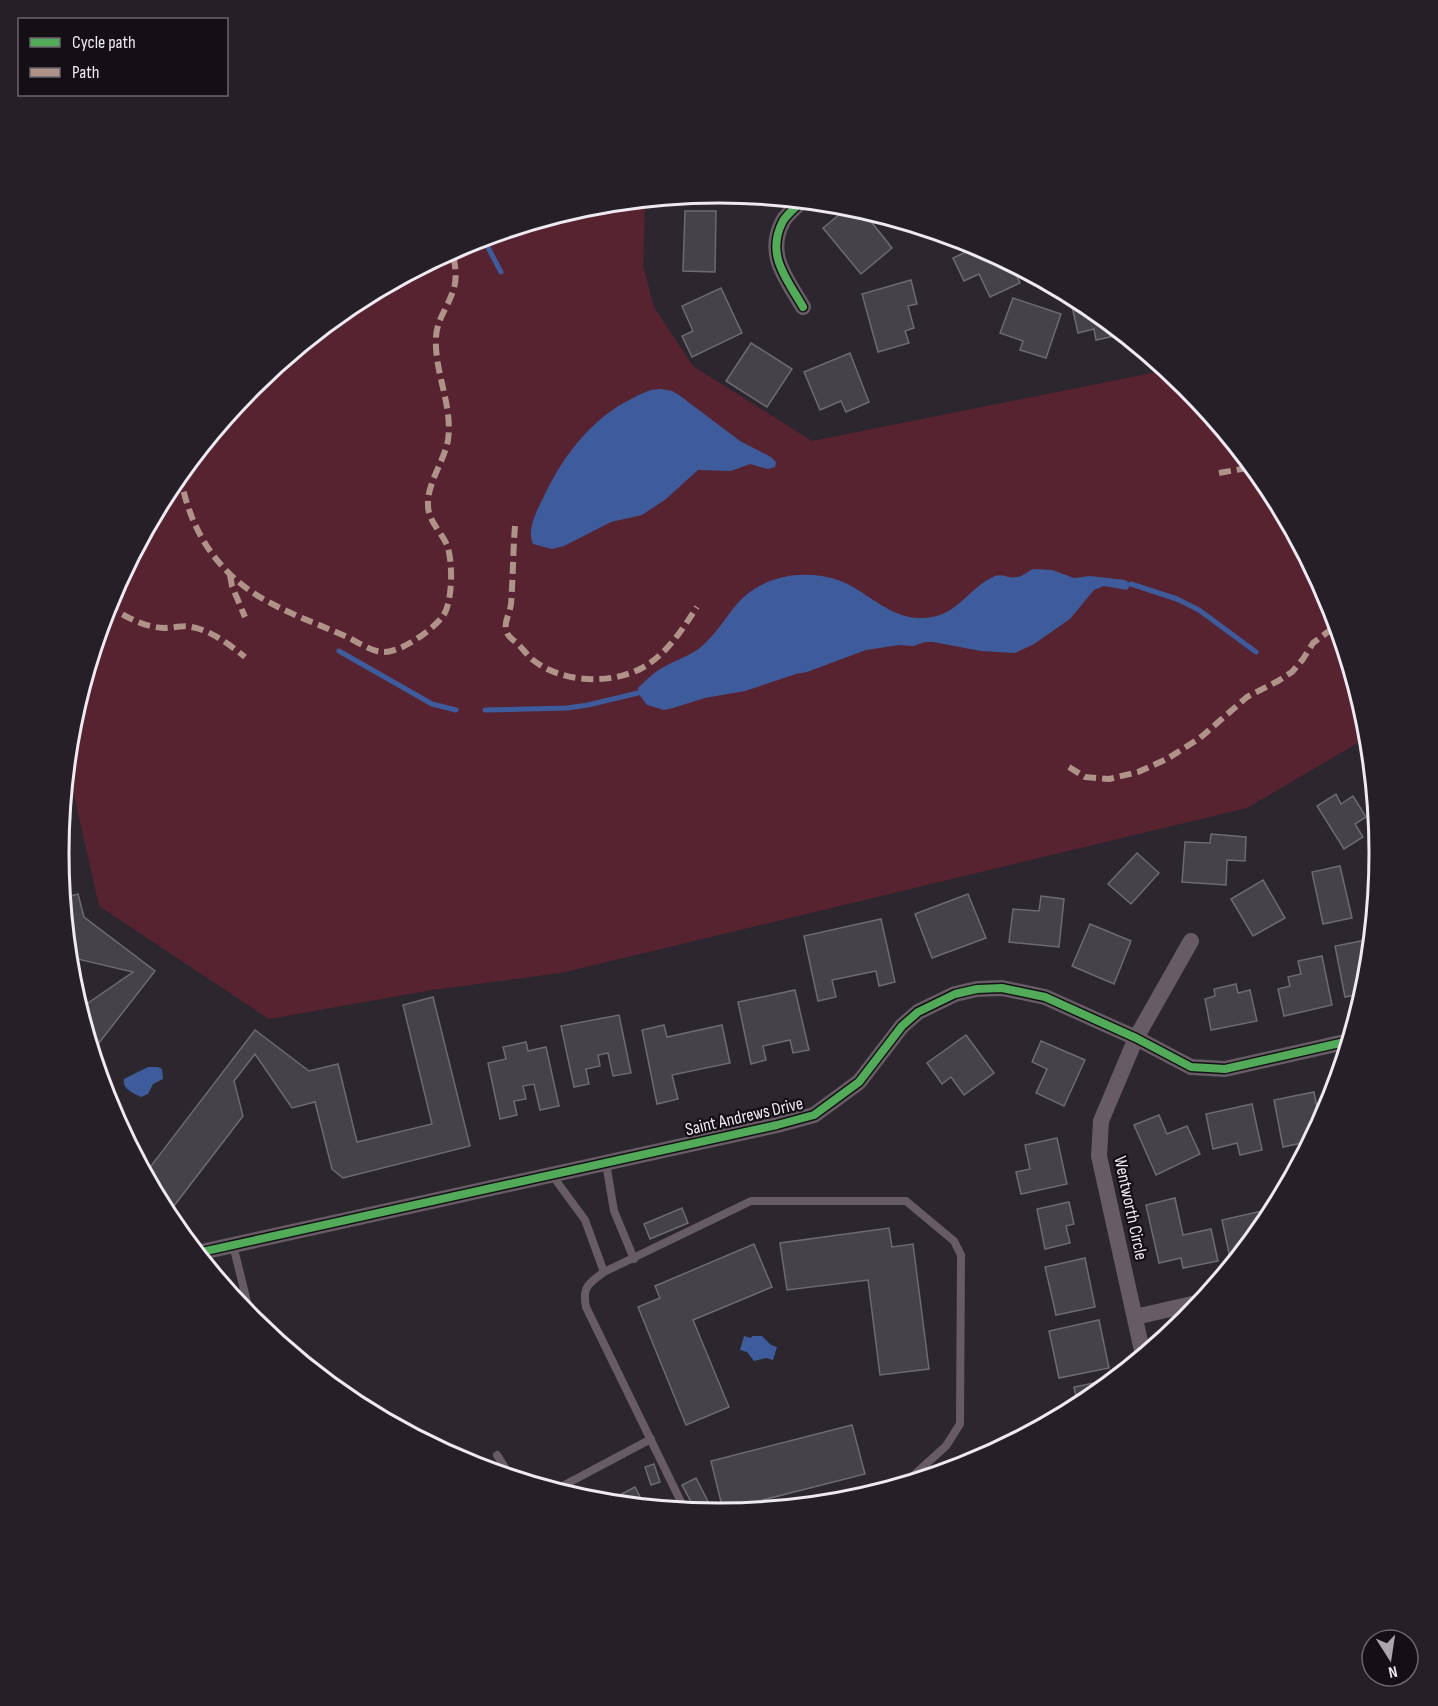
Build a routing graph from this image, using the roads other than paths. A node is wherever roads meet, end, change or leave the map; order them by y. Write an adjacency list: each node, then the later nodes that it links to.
1 (795, 208): 2 (street)
2 (804, 307)
3 (1191, 941): 4 (street, Wentworth Circle)
4 (1136, 1038): 5 (street, Saint Andrews Drive); 6 (street, Saint Andrews Drive); 14 (street, Wentworth Circle)
5 (1341, 1043)
6 (606, 1163): 7 (street, Saint Andrews Drive); 10 (lane)
7 (552, 1175): 8 (street, Saint Andrews Drive); 11 (lane)
8 (232, 1245): 9 (street, Saint Andrews Drive); 12 (lane)
9 (205, 1251)
10 (634, 1259): 11 (lane); 19 (lane)
11 (604, 1272): 16 (lane)
12 (245, 1298)
13 (1186, 1305): 14 (street)
14 (1135, 1317): 15 (street, Wentworth Circle)
15 (1141, 1347)
16 (651, 1439): 20 (lane); 21 (lane)
17 (497, 1455): 18 (lane)
18 (505, 1467)
19 (917, 1472)
20 (565, 1485)
21 (681, 1502)

